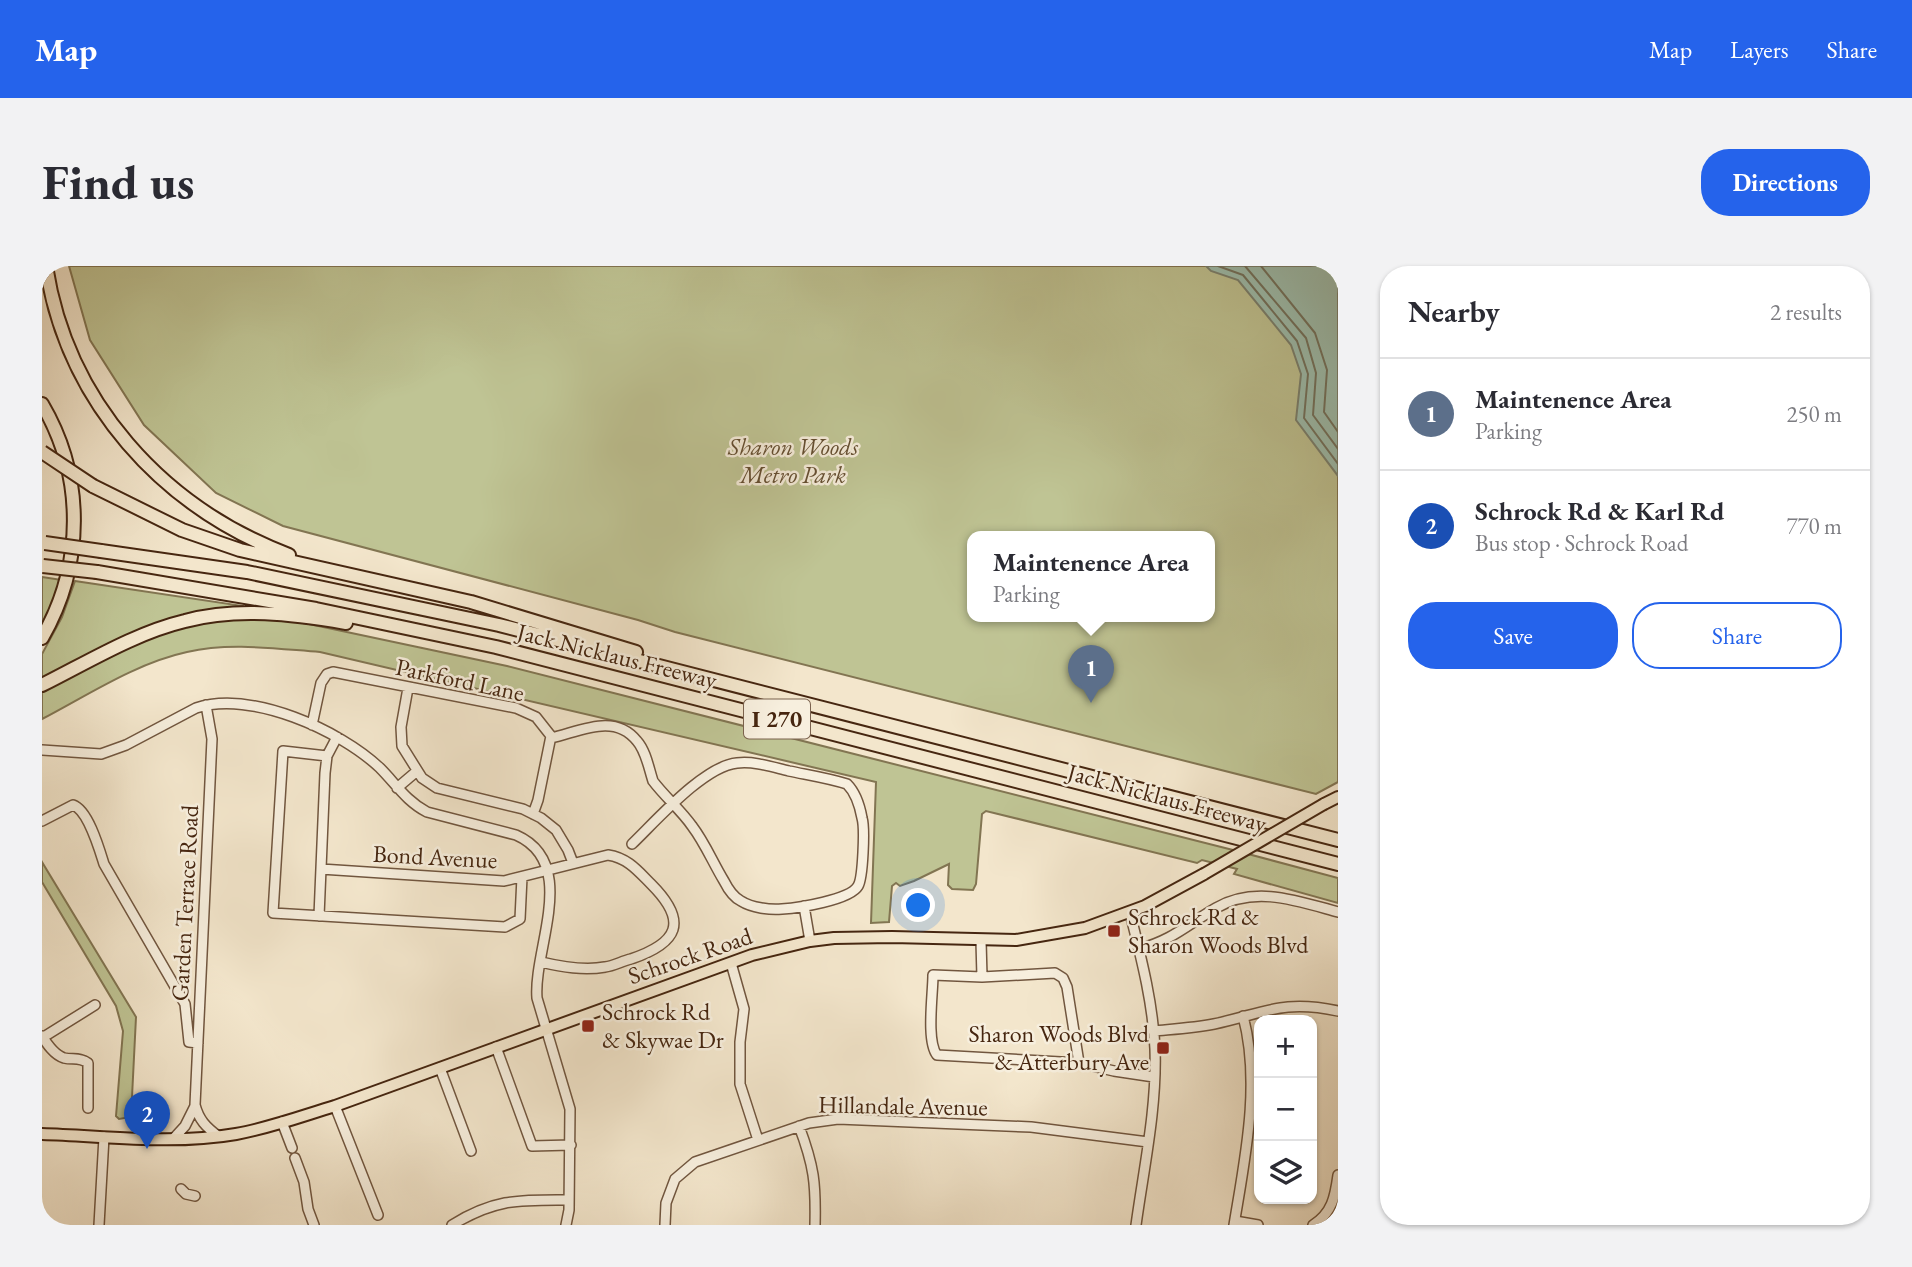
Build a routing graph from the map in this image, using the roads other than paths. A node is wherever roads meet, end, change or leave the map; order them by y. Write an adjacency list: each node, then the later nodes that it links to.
1 (47, 266): 6 (highway)
2 (42, 404): 7 (highway)
3 (42, 452): 6 (highway, bridge)
4 (44, 543): 9 (highway, Jack Nicklaus Freeway / I 270, bridge)
5 (42, 566): 8 (highway, Jack Nicklaus Freeway / I 270, bridge)
6 (349, 574): 9 (highway)
7 (42, 639)
8 (471, 642): 10 (highway); 27 (highway, Jack Nicklaus Freeway / I 270)
9 (713, 679): 24 (highway, Jack Nicklaus Freeway / I 270)
10 (42, 685)
11 (408, 688): 13 (street, Parkford Lane); 15 (street, Parkford Lane); 18 (street)
12 (206, 705): 13 (street); 16 (street); 47 (street, Garden Terrace Road)
13 (312, 725): 14 (street)
14 (337, 737): 17 (street); 19 (street)
15 (551, 738): 21 (street); 22 (street)
16 (42, 750)
17 (327, 756): 28 (street); 34 (street)
18 (417, 771): 19 (street); 22 (street)
19 (397, 788): 29 (street)
20 (1338, 797): 33 (main road, Schrock Road, bridge)
21 (673, 804): 25 (street); 31 (street); 31 (street)
22 (533, 814): 26 (street)
23 (42, 821): 47 (street)
24 (1338, 840)
25 (632, 844)
26 (573, 863): 29 (street); 38 (street)
27 (1338, 864)
28 (321, 869): 30 (street, Bond Avenue); 34 (street)
29 (548, 870): 30 (street, Bond Avenue); 38 (street)
30 (522, 877): 34 (street)
31 (804, 905): 35 (street)
32 (1338, 912): 37 (street)
33 (1130, 913): 36 (main road, Schrock Road); 37 (street)
34 (319, 916)
35 (810, 941): 36 (main road, Schrock Road); 39 (main road, Schrock Road)
36 (981, 941): 40 (street)
37 (1139, 949): 45 (street)
38 (541, 962): 44 (street)
39 (731, 963): 44 (main road, Schrock Road); 61 (street)
40 (982, 976): 49 (street); 49 (street)
41 (95, 1005): 46 (street)
42 (1338, 1011): 43 (street)
43 (1243, 1016): 45 (street); 72 (street)
44 (545, 1029): 48 (main road, Schrock Road); 63 (street)
45 (1153, 1031): 51 (street)
46 (42, 1037): 54 (street)
47 (198, 1043): 52 (street, Garden Terrace Road)
48 (496, 1047): 50 (main road, Schrock Road); 63 (street)
49 (1079, 1063): 51 (street)
50 (440, 1068): 53 (main road, Schrock Road); 65 (street)
51 (1154, 1077): 62 (street)
52 (195, 1105): 58 (street); 60 (street, Garden Terrace Road)
53 (335, 1106): 55 (main road, Schrock Road); 71 (street)
54 (88, 1108)
55 (282, 1122): 58 (main road, Schrock Road); 64 (street)
56 (799, 1126): 61 (street, Hillandale Avenue); 62 (street, Hillandale Avenue); 78 (street)
57 (42, 1135): 59 (main road, Schrock Road)
58 (218, 1136): 60 (main road, Schrock Road)
59 (104, 1137): 60 (main road, Schrock Road); 73 (street)
60 (174, 1138)
61 (758, 1140): 77 (street, Hillandale Avenue)
62 (1148, 1142): 79 (street)
63 (571, 1145): 70 (street)
64 (292, 1148)
65 (471, 1151)
66 (295, 1158): 74 (street)
67 (1338, 1175): 81 (street)
68 (181, 1189): 69 (street)
69 (195, 1196)
70 (569, 1200): 75 (street); 76 (street)
71 (378, 1214)
72 (1235, 1223): 80 (street)
73 (99, 1225)
74 (313, 1225)
75 (452, 1225)
76 (566, 1225)
77 (665, 1225)
78 (815, 1225)
79 (1136, 1225)
80 (1258, 1225)
81 (1313, 1225)

